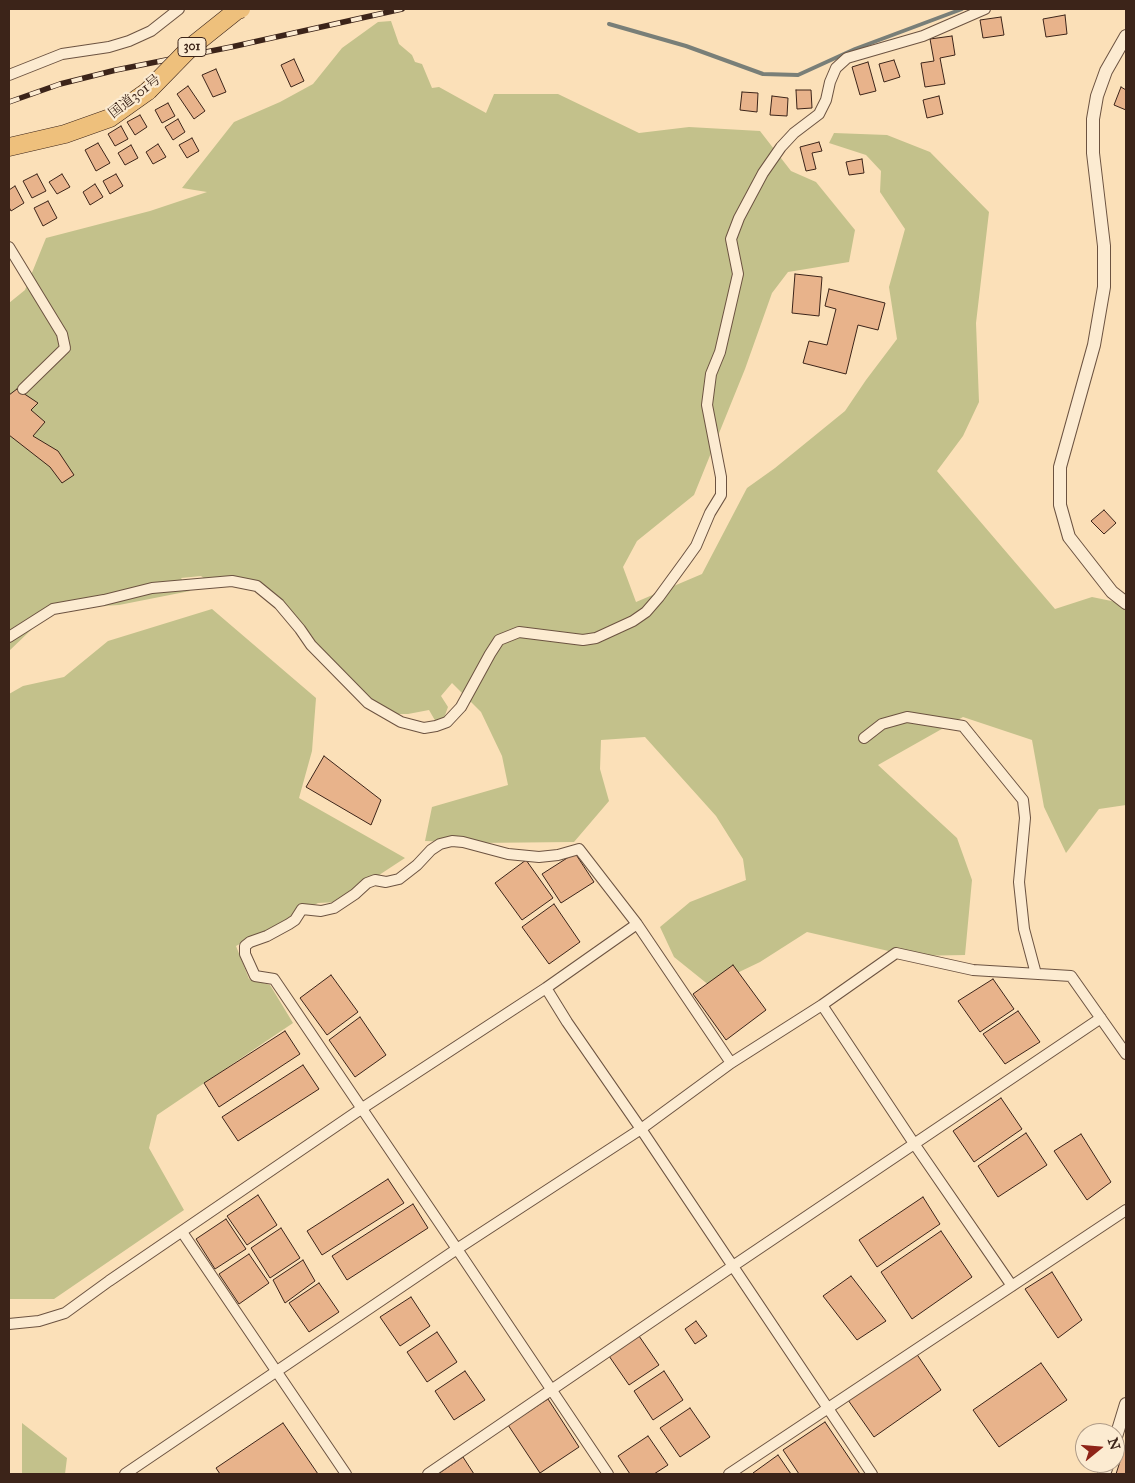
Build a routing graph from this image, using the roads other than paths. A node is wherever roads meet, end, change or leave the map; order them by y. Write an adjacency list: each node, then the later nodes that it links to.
1 (178, 9): 5 (street)
2 (241, 9): 6 (highway, 国道301号 / 301, bridge)
3 (985, 9): 10 (street)
4 (1126, 36): 9 (street)
5 (9, 74)
6 (9, 147)
7 (9, 247): 8 (street)
8 (23, 388)
9 (1126, 603)
10 (9, 637)
11 (864, 738): 13 (street)
12 (637, 924): 14 (street); 18 (street); 19 (street)
13 (1036, 974): 15 (street); 16 (street)
14 (546, 988): 19 (street); 20 (street)
15 (822, 1004): 18 (street); 21 (street)
16 (1101, 1018): 17 (street); 21 (street)
17 (1126, 1054)
18 (731, 1063): 20 (street)
19 (361, 1109): 23 (street); 24 (street)
20 (641, 1129): 24 (street); 25 (street)
21 (914, 1145): 25 (street); 26 (street)
22 (1126, 1210): 26 (street)
23 (182, 1232): 27 (street); 28 (street)
24 (457, 1248): 28 (street); 29 (street)
25 (733, 1266): 29 (street); 31 (street)
26 (1012, 1286): 31 (street)
27 (9, 1324)
28 (277, 1372): 33 (street); 34 (street)
29 (552, 1389): 35 (street); 36 (street)
30 (1126, 1404): 32 (street)
31 (826, 1408): 37 (street); 38 (street)
32 (1120, 1423)
33 (125, 1474)
34 (346, 1474)
35 (428, 1474)
36 (608, 1474)
37 (729, 1474)
38 (872, 1474)

